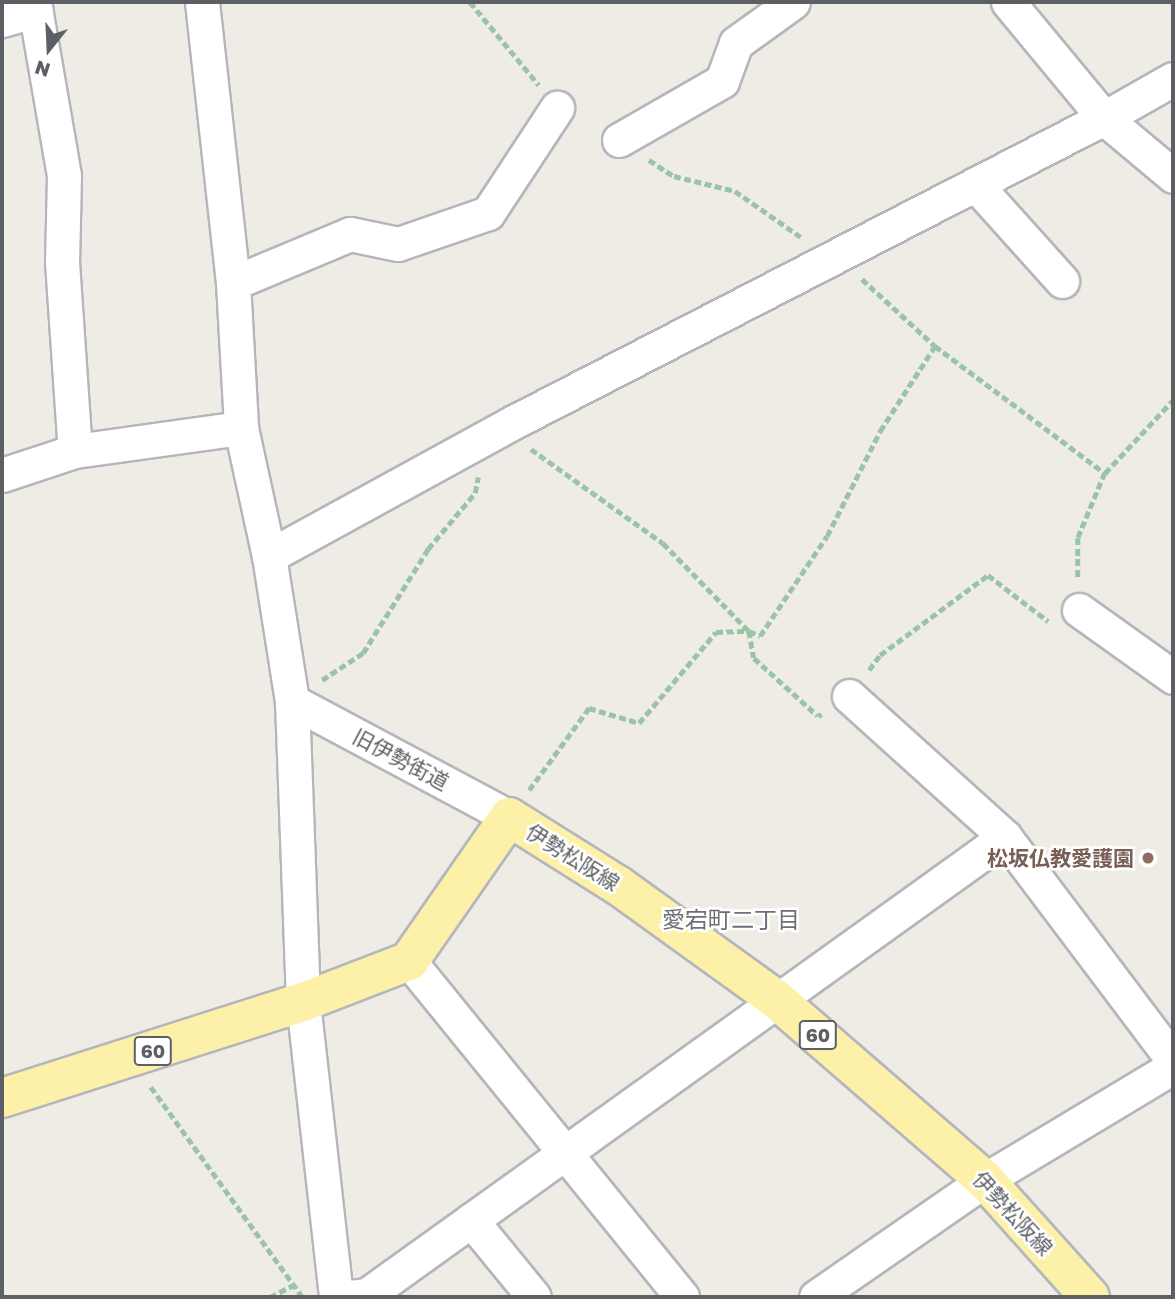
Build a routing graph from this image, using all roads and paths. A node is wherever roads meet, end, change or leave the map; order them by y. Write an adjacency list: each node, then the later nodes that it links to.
1 (202, 2): 15 (street)
2 (470, 2): 8 (path)
3 (793, 2): 10 (street)
4 (1008, 2): 9 (street)
5 (35, 6): 6 (street); 21 (street)
6 (2, 20)
7 (1173, 79): 9 (street)
8 (557, 108): 15 (street)
9 (1104, 118): 11 (street); 12 (street)
10 (619, 140): 13 (path)
11 (1173, 176)
12 (976, 185): 13 (street); 14 (street)
13 (838, 257): 16 (path); 18 (street)
14 (1062, 281)
15 (233, 283): 19 (street)
16 (935, 346): 22 (path); 26 (path)
17 (1173, 400): 22 (path)
18 (510, 424): 20 (street); 26 (path)
19 (241, 428): 21 (street); 24 (street)
20 (469, 447): 24 (street); 29 (path)
21 (75, 451): 23 (street)
22 (1105, 473): 25 (path)
23 (2, 475)
24 (269, 556): 29 (street)
25 (1079, 610): 27 (street); 28 (path)
26 (749, 631): 28 (path); 30 (path)
27 (1173, 677)
28 (849, 696): 31 (street)
29 (292, 701): 30 (street, 旧伊勢街道); 34 (street)
30 (509, 817): 32 (main road, 伊勢松阪線); 33 (main road, 伊勢松阪線 / 60)
31 (1005, 837): 33 (street); 36 (street)
32 (409, 961): 34 (main road, 60); 39 (street)
33 (777, 1000): 39 (street); 40 (main road, 伊勢松阪線 / 60)
34 (303, 1002): 35 (main road, 60); 46 (street)
35 (130, 1058): 38 (main road, 60); 42 (path)
36 (1173, 1060)
37 (1173, 1067): 40 (street)
38 (2, 1098)
39 (564, 1154): 41 (street); 49 (street)
40 (985, 1180): 43 (street); 50 (main road, 伊勢松阪線 / 60)
41 (471, 1220): 47 (street); 48 (street)
42 (294, 1285): 44 (path); 45 (path)
43 (822, 1296)
44 (270, 1297)
45 (303, 1297)
46 (336, 1297)
47 (349, 1297)
48 (534, 1297)
49 (681, 1297)
50 (1090, 1297)

